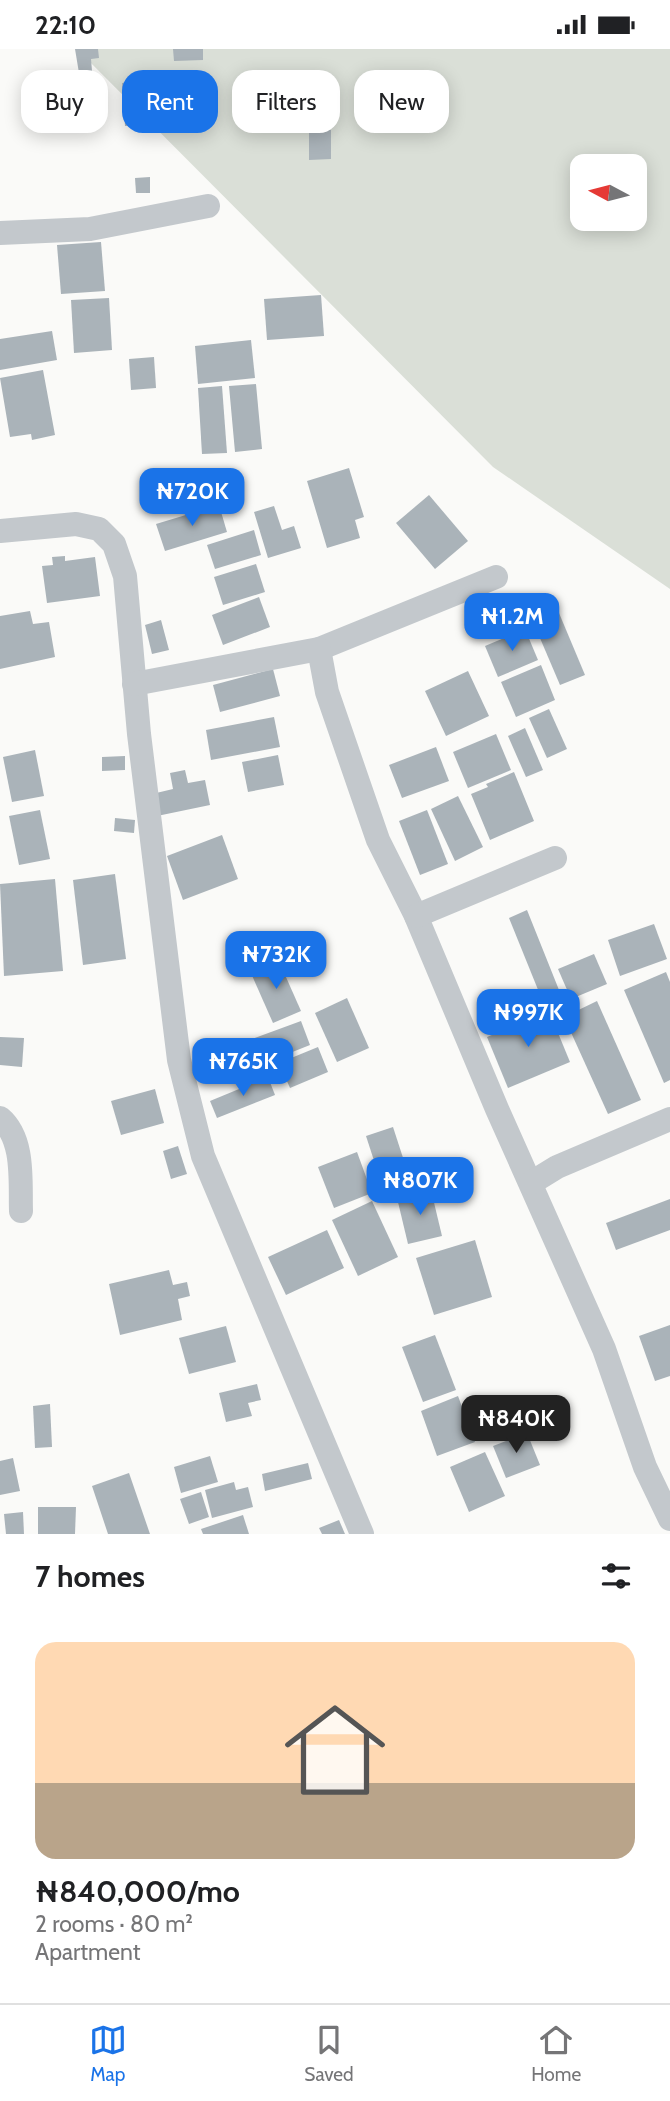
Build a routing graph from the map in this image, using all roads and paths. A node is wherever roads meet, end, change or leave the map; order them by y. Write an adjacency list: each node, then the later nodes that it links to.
1 (208, 206): 2 (street)
2 (0, 233)
3 (0, 531): 6 (street)
4 (496, 577): 5 (street)
5 (318, 649): 6 (street); 8 (street)
6 (134, 684): 14 (street)
7 (555, 858): 8 (street)
8 (416, 916): 11 (street)
9 (0, 1118): 12 (street)
10 (670, 1119): 11 (street)
11 (531, 1182): 13 (street)
12 (21, 1211)
13 (670, 1519)
14 (362, 1534)

